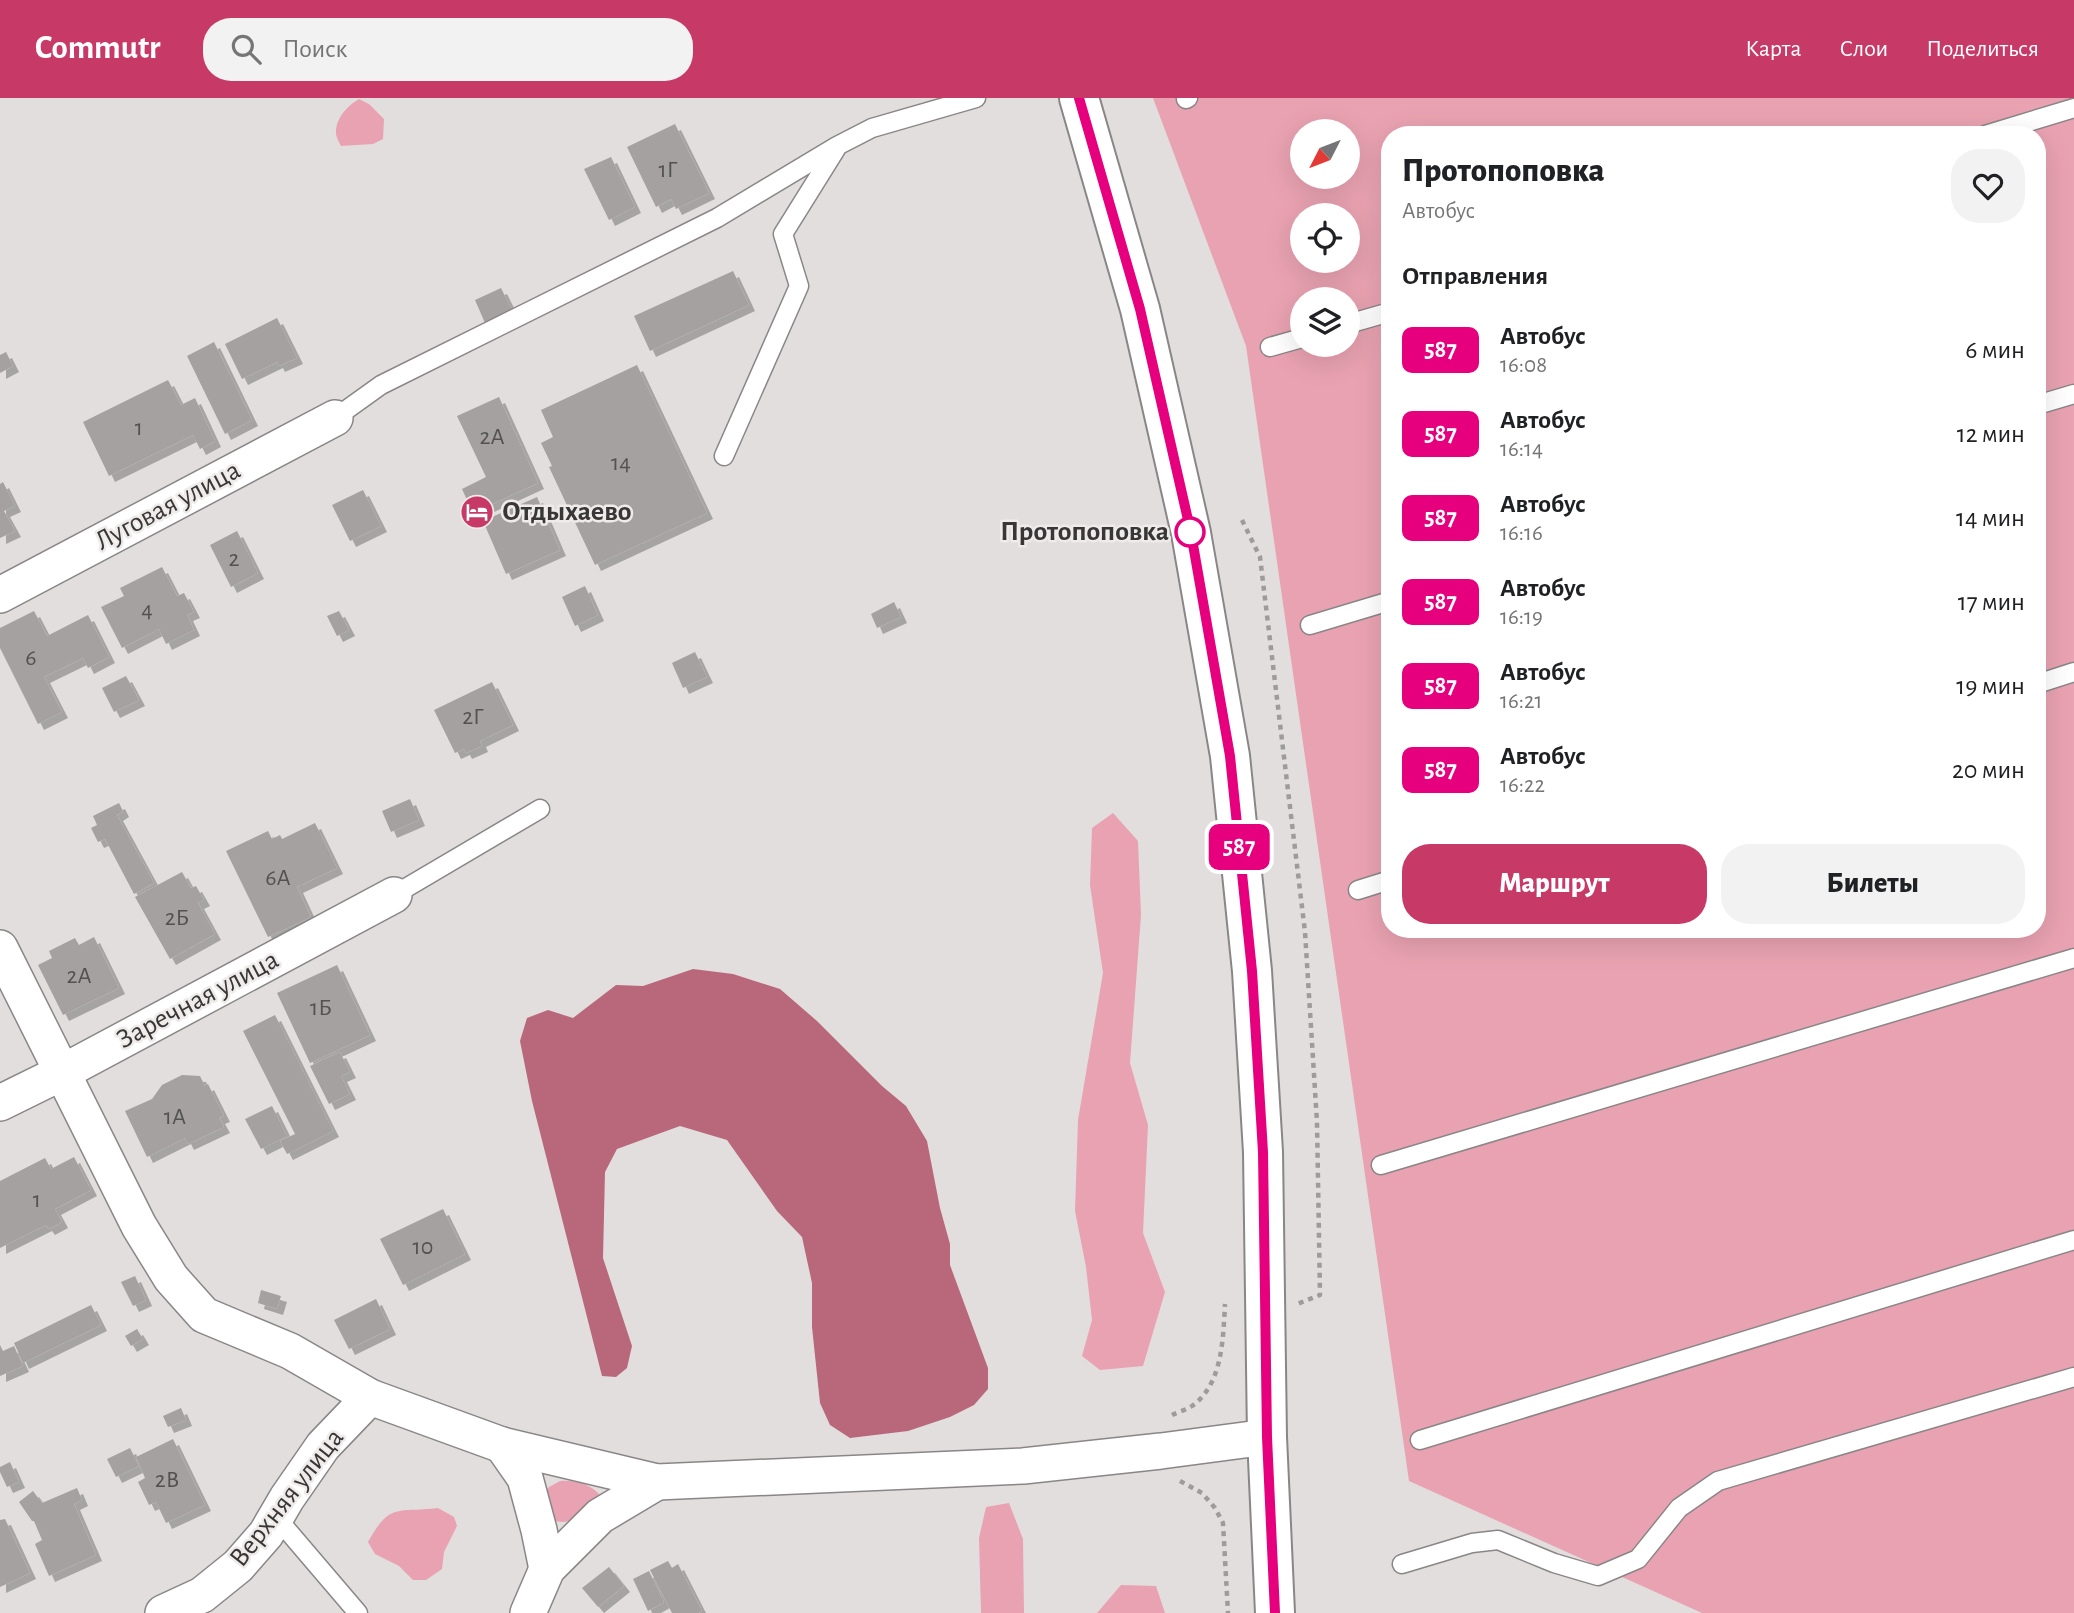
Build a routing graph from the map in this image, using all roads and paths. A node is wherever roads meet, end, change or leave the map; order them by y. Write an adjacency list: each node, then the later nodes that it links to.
1 (975, 98): 3 (lane)
2 (1079, 98): 36 (highway)
3 (948, 102): 6 (lane)
4 (2074, 108): 5 (lane)
5 (2014, 126)
6 (838, 146): 13 (lane); 14 (lane)
7 (1381, 315): 8 (lane)
8 (1360, 321)
9 (1290, 341): 10 (lane)
10 (1270, 347)
11 (2074, 394): 12 (lane)
12 (2046, 402)
13 (335, 418): 16 (street, Луговая улица)
14 (724, 456)
15 (1242, 520): 32 (path)
16 (0, 595)
17 (1381, 604): 18 (lane)
18 (1310, 625)
19 (2074, 672): 20 (lane)
20 (2046, 681)
21 (540, 809): 24 (lane)
22 (1381, 883): 23 (lane)
23 (1358, 890)
24 (394, 895): 27 (street, Заречная улица)
25 (0, 948): 27 (street)
26 (2074, 958): 29 (lane)
27 (63, 1072): 28 (street, Заречная улица); 34 (street)
28 (0, 1103)
29 (1381, 1165)
30 (2074, 1240): 37 (lane)
31 (1225, 1304): 35 (path)
32 (1296, 1305)
33 (2074, 1377): 42 (lane)
34 (370, 1397): 38 (street); 41 (street, Верхняя улица)
35 (1172, 1415)
36 (1267, 1437): 40 (street); 48 (highway)
37 (1420, 1440)
38 (502, 1445): 40 (street); 43 (street)
39 (1175, 1479): 47 (path)
40 (657, 1482): 43 (street)
41 (276, 1517): 45 (street, Верхняя улица); 46 (lane)
42 (1402, 1564)
43 (547, 1569): 44 (street)
44 (523, 1609)
45 (163, 1613)
46 (358, 1613)
47 (1228, 1613)
48 (1275, 1613)

